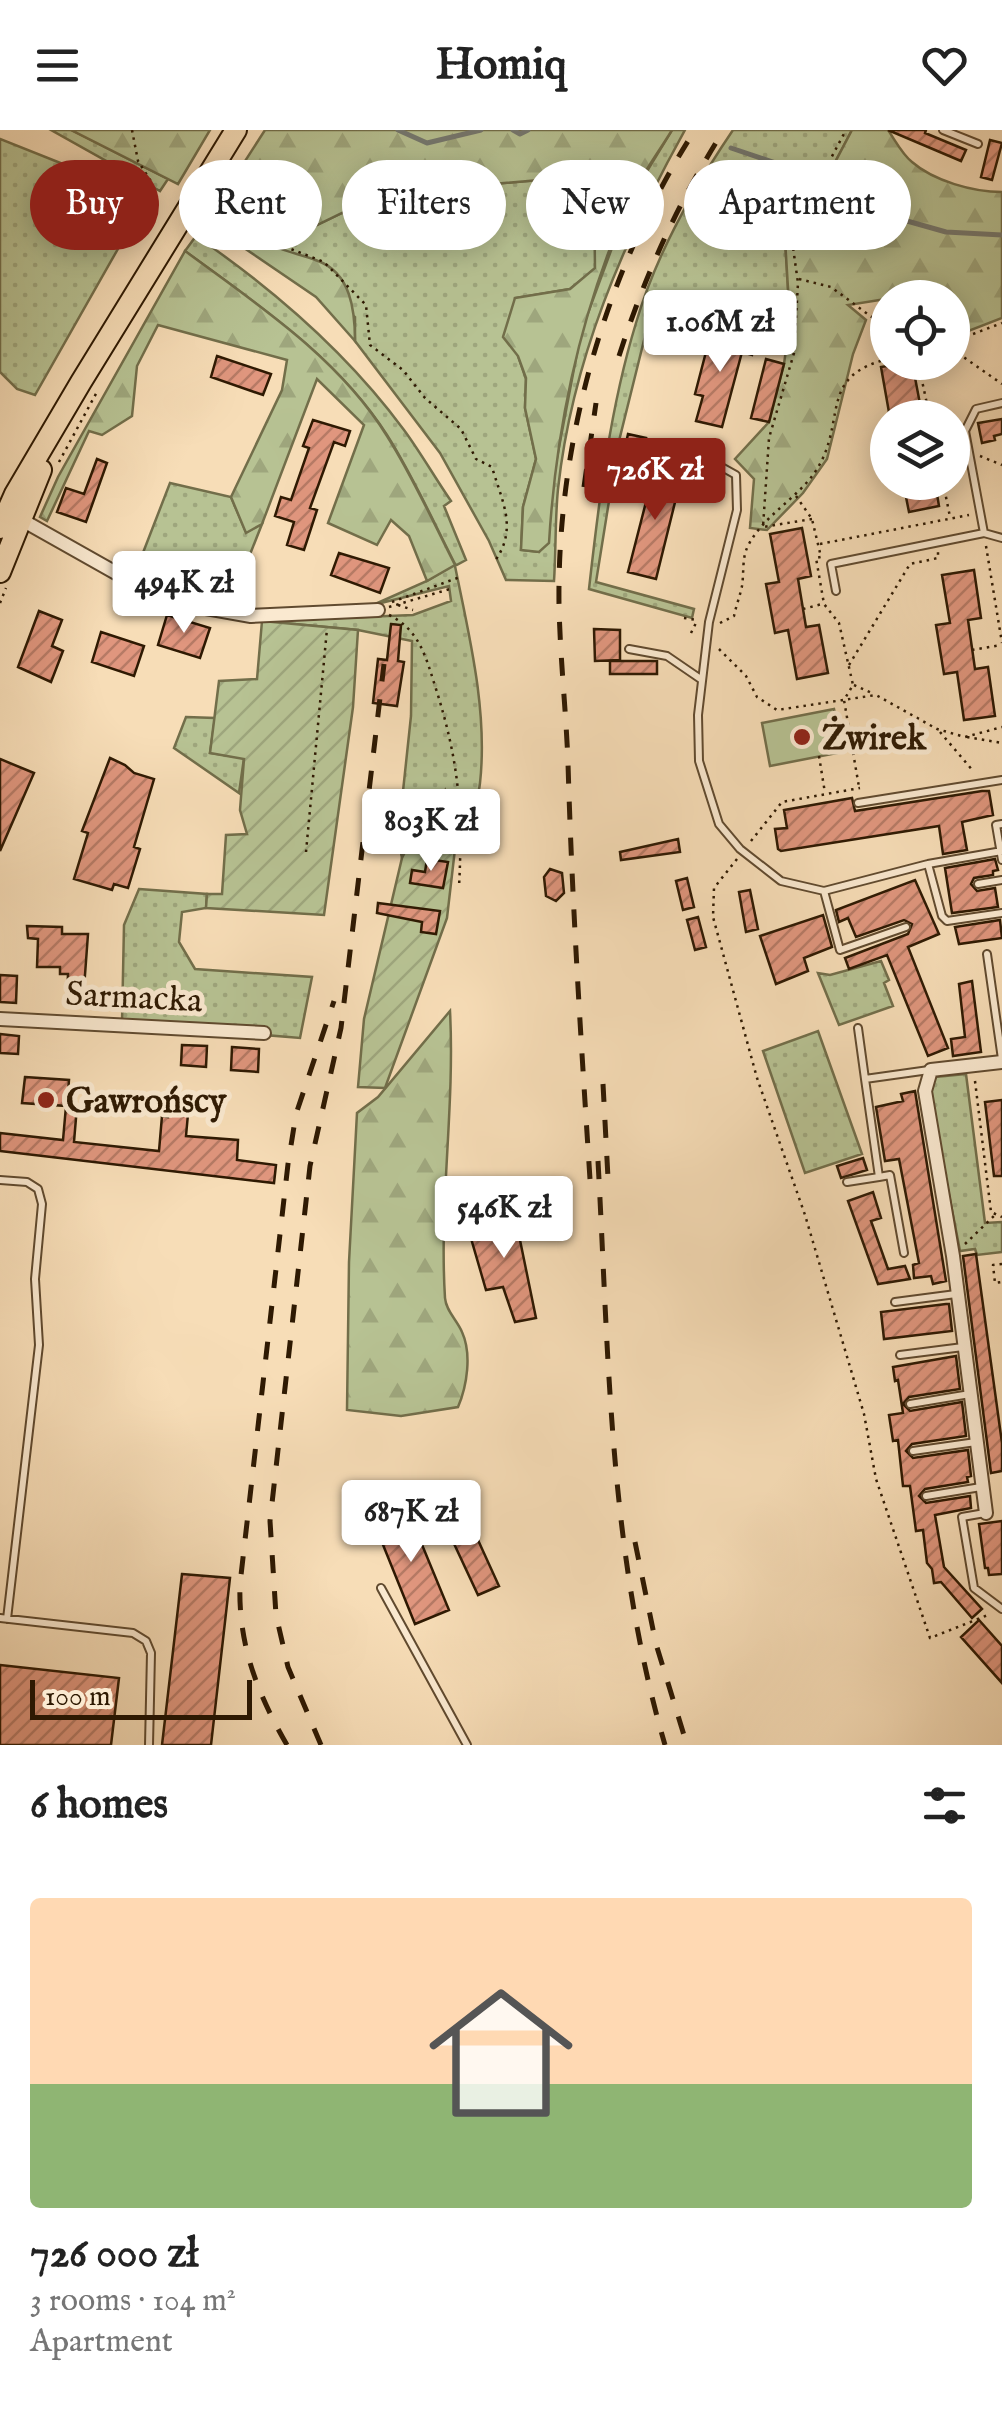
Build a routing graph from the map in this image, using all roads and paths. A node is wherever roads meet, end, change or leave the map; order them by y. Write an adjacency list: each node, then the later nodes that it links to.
1 (132, 130): 6 (path)
2 (236, 130): 18 (main road)
3 (846, 130): 8 (path)
4 (943, 130): 5 (lane)
5 (978, 144)
6 (138, 160)
7 (293, 250): 37 (path)
8 (797, 278): 9 (path); 31 (path)
9 (870, 316)
10 (1002, 322): 11 (path)
11 (970, 335)
12 (970, 361): 14 (path)
13 (870, 363): 24 (path)
14 (1002, 383)
15 (100, 386): 23 (path)
16 (1002, 403): 17 (lane)
17 (970, 421)
18 (55, 431): 25 (main road); 30 (main road)
19 (970, 450): 22 (path)
20 (656, 451): 49 (lane)
21 (970, 456): 27 (lane)
22 (1002, 465)
23 (57, 466)
24 (796, 496): 29 (path); 31 (path)
25 (7, 499): 32 (main road)
26 (946, 500): 28 (path)
27 (980, 512): 28 (path); 33 (lane)
28 (950, 518): 35 (path)
29 (812, 519): 31 (path); 35 (path)
30 (22, 520): 38 (main road); 47 (street)
31 (763, 526): 49 (path)
32 (0, 528)
33 (984, 533): 34 (lane); 41 (lane); 52 (path)
34 (1002, 538)
35 (818, 544): 43 (path)
36 (937, 546): 55 (path)
37 (495, 560)
38 (0, 572)
39 (460, 577): 45 (path)
40 (450, 590): 42 (path)
41 (836, 591)
42 (397, 604): 45 (path); 46 (path)
43 (824, 604): 44 (path); 55 (path)
44 (803, 609)
45 (378, 610): 47 (street); 77 (path)
46 (413, 610)
47 (328, 612): 72 (path)
48 (684, 618): 50 (path)
49 (708, 622): 51 (lane)
50 (692, 633)
51 (707, 637): 56 (lane); 59 (path)
52 (1002, 644): 54 (path)
53 (629, 649): 56 (lane)
54 (972, 650)
55 (848, 666): 57 (path)
56 (702, 680): 70 (lane)
57 (853, 684): 58 (path); 59 (path)
58 (876, 695): 59 (path); 61 (path)
59 (844, 700): 67 (path)
60 (1002, 727): 62 (path)
61 (937, 729): 62 (path); 66 (path)
62 (965, 737): 63 (path)
63 (1002, 744)
64 (819, 756): 67 (path)
65 (1002, 780): 66 (lane)
66 (986, 783): 68 (lane)
67 (826, 794): 70 (path)
68 (858, 803)
69 (1002, 824): 71 (lane)
70 (742, 851): 78 (lane); 115 (path)
71 (1001, 851): 73 (lane); 74 (lane)
72 (306, 852)
73 (1002, 860)
74 (928, 864): 78 (lane); 79 (lane)
75 (1002, 880): 76 (lane)
76 (978, 884)
77 (459, 886)
78 (824, 890): 80 (lane)
79 (1002, 913)
80 (906, 927)
81 (987, 954): 85 (lane)
82 (0, 1019): 84 (street, Sarmacka)
83 (858, 1028): 88 (lane)
84 (264, 1033)
85 (1002, 1061): 86 (street)
86 (972, 1065): 87 (street); 90 (path)
87 (930, 1070): 88 (lane); 100 (street)
88 (866, 1079): 93 (lane)
89 (988, 1123): 90 (path)
90 (980, 1124): 92 (path)
91 (992, 1155): 92 (path)
92 (984, 1156): 97 (path)
93 (879, 1177): 95 (lane); 99 (lane)
94 (0, 1180): 116 (lane)
95 (848, 1182)
96 (997, 1193): 97 (path)
97 (989, 1194): 98 (path)
98 (999, 1215): 100 (path)
99 (904, 1253)
100 (953, 1256): 103 (street)
101 (1002, 1264): 102 (path)
102 (1002, 1282)
103 (958, 1294): 104 (lane); 105 (street)
104 (895, 1302)
105 (964, 1346): 106 (lane); 107 (street)
106 (900, 1356)
107 (971, 1394): 108 (lane); 109 (street)
108 (910, 1404)
109 (977, 1442): 110 (lane); 111 (street)
110 (914, 1452)
111 (983, 1487): 112 (lane); 113 (street)
112 (926, 1496)
113 (986, 1513): 115 (lane)
114 (381, 1588): 118 (lane)
115 (1000, 1608)
116 (3, 1618): 117 (lane)
117 (150, 1745)
118 (467, 1745)

